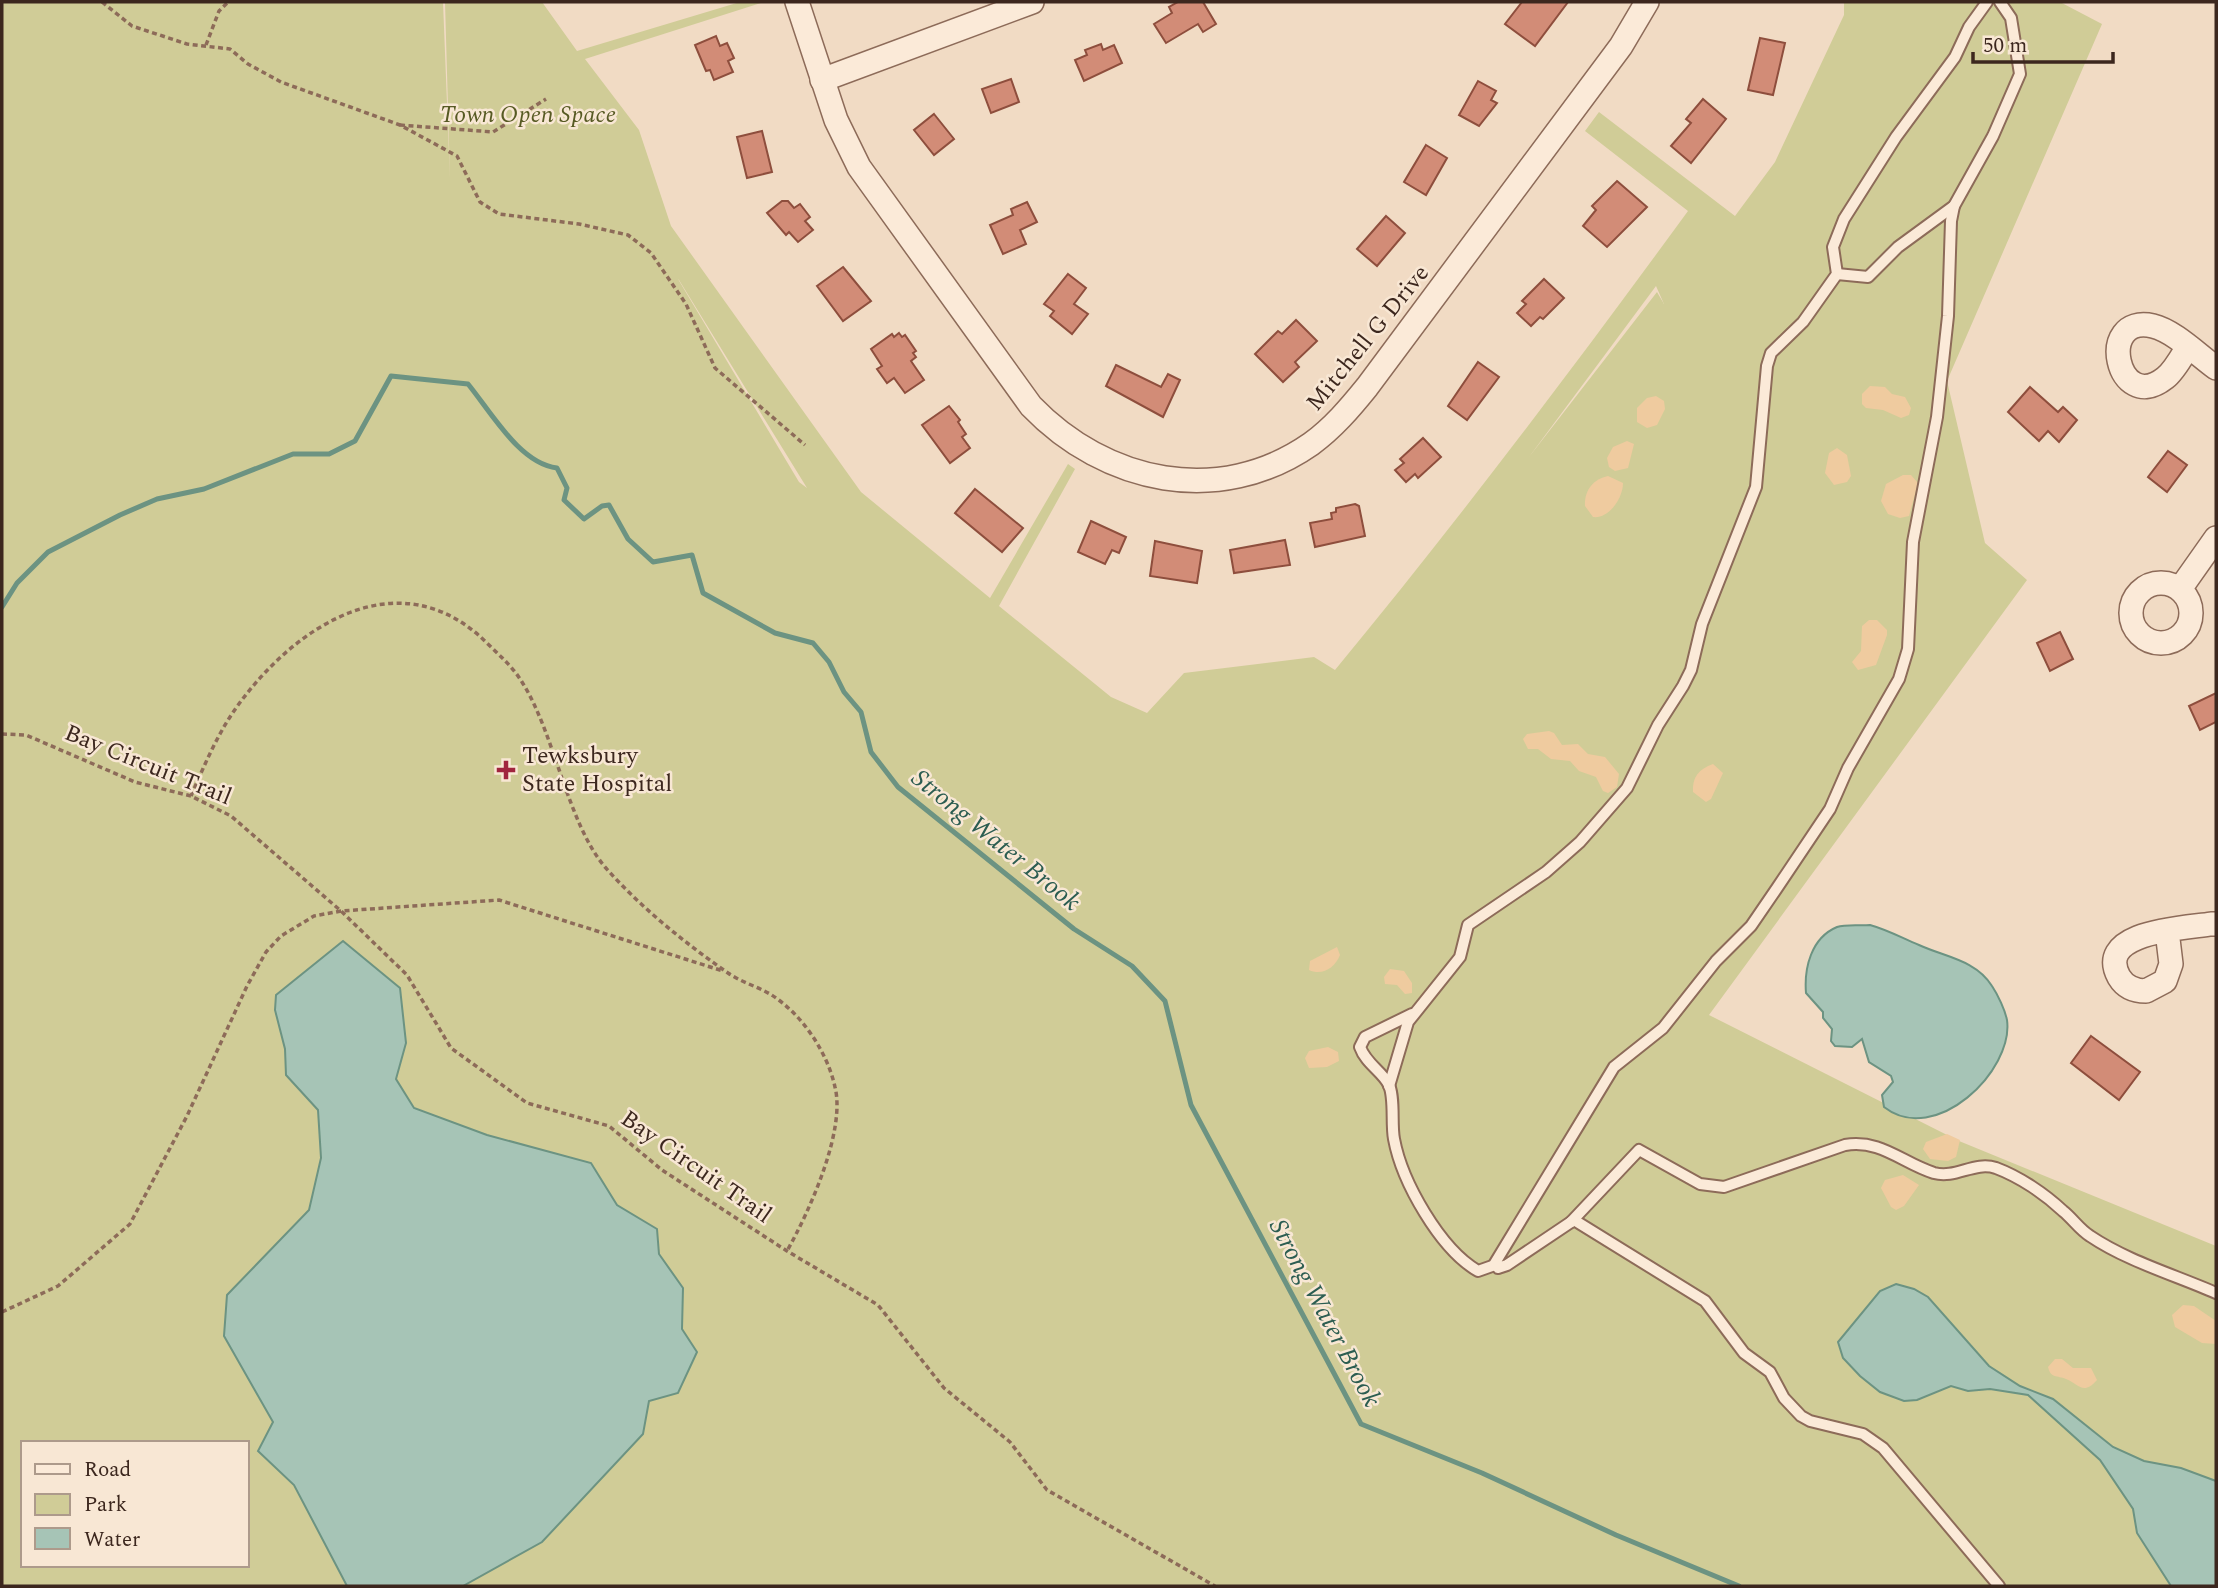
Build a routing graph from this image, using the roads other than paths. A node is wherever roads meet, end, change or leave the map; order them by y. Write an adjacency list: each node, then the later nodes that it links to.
1 (797, 2): 6 (street, Mitchell G Drive)
2 (1032, 2): 6 (street)
3 (1647, 2): 6 (street, Mitchell G Drive)
4 (1987, 2): 8 (lane)
5 (2000, 2): 7 (lane)
6 (822, 80)
7 (1954, 206): 8 (lane); 18 (lane)
8 (1837, 274): 15 (lane)
9 (2188, 348): 10 (street)
10 (2216, 368)
11 (2216, 538): 12 (street)
12 (2180, 589)
13 (2216, 924): 14 (street)
14 (2167, 931)
15 (1414, 1013): 16 (lane); 16 (lane)
16 (1389, 1086): 18 (lane)
17 (1571, 1222): 18 (lane); 19 (lane); 20 (lane)
18 (1495, 1265)
19 (2216, 1293)
20 (1999, 1586)

